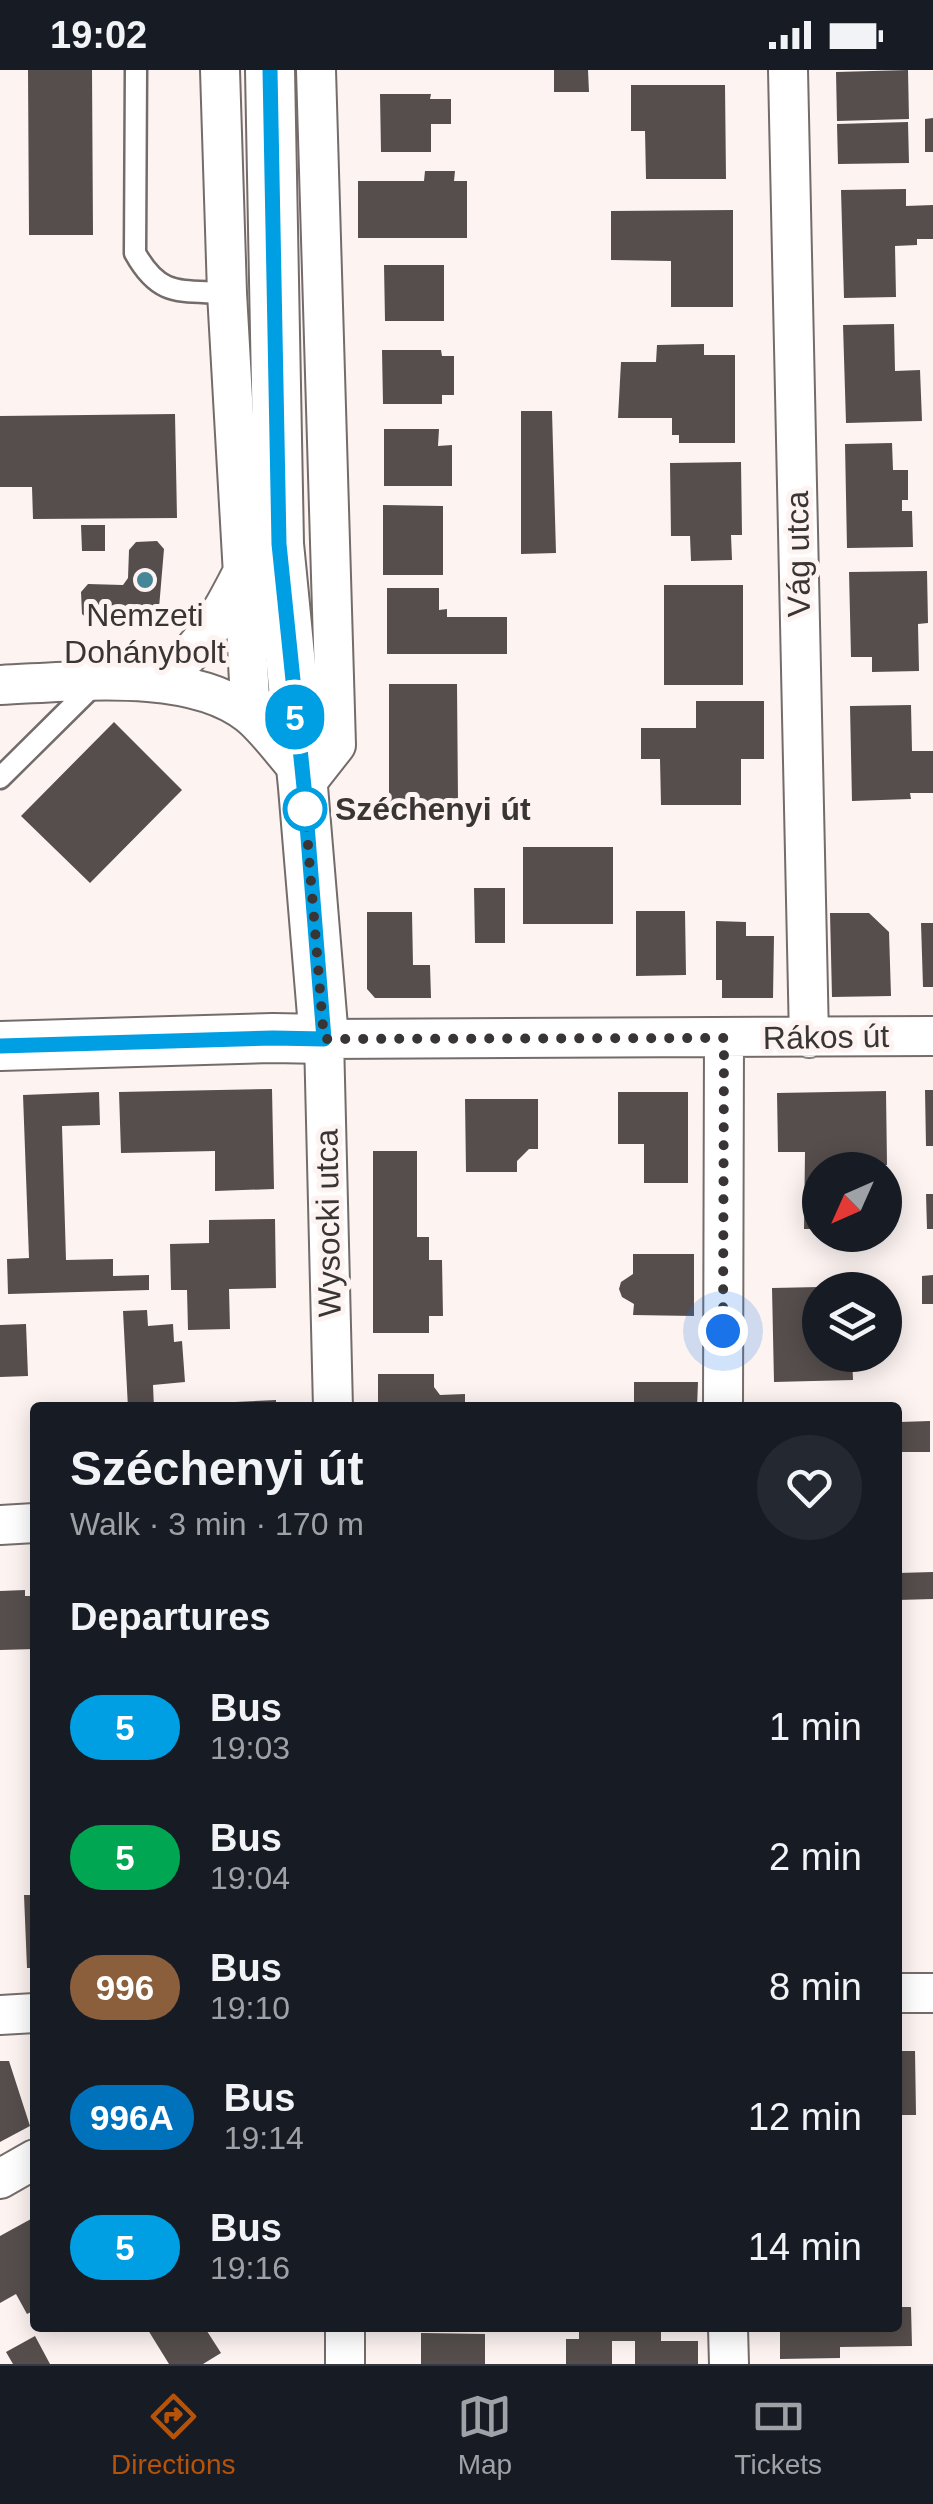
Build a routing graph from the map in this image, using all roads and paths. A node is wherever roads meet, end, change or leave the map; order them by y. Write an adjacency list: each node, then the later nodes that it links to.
1 (136, 70): 6 (lane)
2 (220, 70): 6 (street)
3 (270, 70): 13 (street)
4 (316, 70): 13 (street)
5 (788, 70): 16 (street, Vág utca)
6 (227, 293): 7 (street)
7 (242, 574): 9 (street); 11 (street)
8 (98, 681): 9 (street); 10 (street); 12 (lane)
9 (152, 681): 11 (street)
10 (0, 685)
11 (251, 716): 13 (street)
12 (0, 778)
13 (302, 780): 17 (street)
14 (933, 1036): 16 (street, Rákos út)
15 (724, 1038): 16 (street, Rákos út); 17 (street, Rákos út); 20 (street)
16 (809, 1038)
17 (324, 1039): 18 (street, Rákos út); 19 (street, Wysocki utca)
18 (0, 1046)
19 (333, 1402)
20 (723, 1402)
21 (30, 1523): 22 (street)
22 (0, 1526)
23 (902, 1993): 24 (street)
24 (933, 1993)
25 (30, 2013): 26 (street)
26 (0, 2016)
27 (30, 2162): 28 (street)
28 (0, 2179)
29 (345, 2332): 31 (street)
30 (728, 2332): 32 (street)
31 (345, 2364)
32 (728, 2364)

